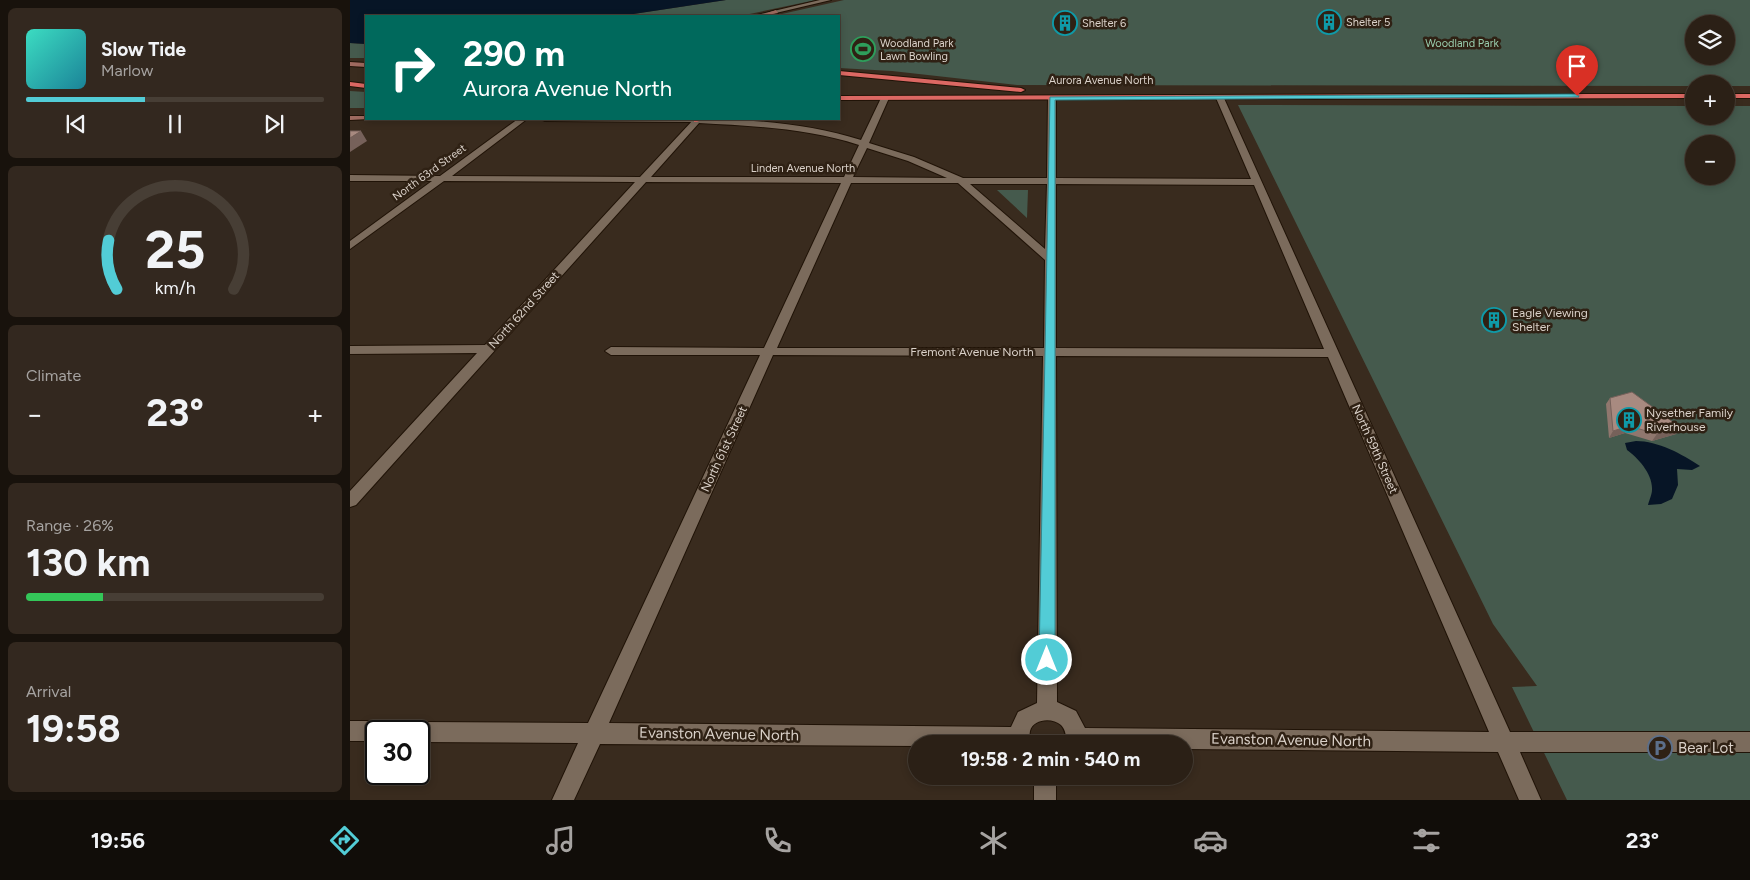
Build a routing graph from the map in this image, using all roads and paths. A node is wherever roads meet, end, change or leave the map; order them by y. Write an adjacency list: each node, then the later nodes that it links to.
1 (828, 0): 2 (street)
2 (776, 12): 3 (street); 4 (main road)
3 (761, 15)
4 (766, 15)
5 (350, 64): 6 (main road)
6 (365, 65)
7 (840, 73): 13 (highway)
8 (350, 76): 9 (highway)
9 (365, 78)
10 (350, 84): 11 (highway)
11 (365, 86)
12 (840, 90): 13 (highway, Aurora Avenue North)
13 (1030, 91): 14 (highway, Aurora Avenue North)
14 (1364, 95): 15 (highway, Aurora Avenue North); 21 (highway, Aurora Avenue North)
15 (1685, 96)
16 (1735, 96): 17 (highway)
17 (1750, 96)
18 (840, 98): 19 (highway, Aurora Avenue North)
19 (885, 98): 20 (highway, Aurora Avenue North); 27 (street, North 61st Street)
20 (1052, 98): 21 (highway, Aurora Avenue North); 33 (street)
21 (1220, 98): 34 (street, North 59th Street)
22 (350, 118): 23 (main road)
23 (365, 118)
24 (522, 120): 29 (street, North 63rd Street)
25 (697, 120): 30 (street, North 62nd Street)
26 (718, 120): 27 (street)
27 (864, 143): 31 (street, North 61st Street); 32 (street)
28 (350, 178): 29 (street, Linden Avenue North)
29 (442, 178): 30 (street, Linden Avenue North); 35 (street, North 63rd Street)
30 (644, 179): 31 (street, Linden Avenue North); 37 (street, North 62nd Street)
31 (847, 180): 32 (street, Linden Avenue North); 40 (street, North 61st Street)
32 (960, 180): 33 (street, Linden Avenue North); 36 (street)
33 (1052, 181): 34 (street, Linden Avenue North); 36 (street)
34 (1256, 182): 42 (street, North 59th Street)
35 (350, 246)
36 (1051, 259): 41 (street)
37 (488, 349): 38 (street); 43 (street, North 62nd Street)
38 (350, 350)
39 (611, 351): 40 (street, Fremont Avenue North)
40 (769, 351): 41 (street, Fremont Avenue North); 48 (street, North 61st Street)
41 (1051, 353): 42 (street, Fremont Avenue North); 44 (street)
42 (1332, 353): 53 (street, North 59th Street)
43 (350, 501)
44 (1047, 710): 49 (street); 50 (street)
45 (350, 731): 46 (street)
46 (365, 731)
47 (430, 732): 48 (street, Evanston Avenue North)
48 (594, 733): 51 (street, Evanston Avenue North); 56 (street, North 61st Street)
49 (1020, 735)
50 (1076, 735)
51 (908, 738)
52 (1193, 741): 53 (street, Evanston Avenue North)
53 (1504, 742): 54 (street, Evanston Avenue North); 58 (street, North 59th Street)
54 (1750, 742)
55 (1045, 785): 57 (street)
56 (563, 800)
57 (1044, 800)
58 (1530, 800)

